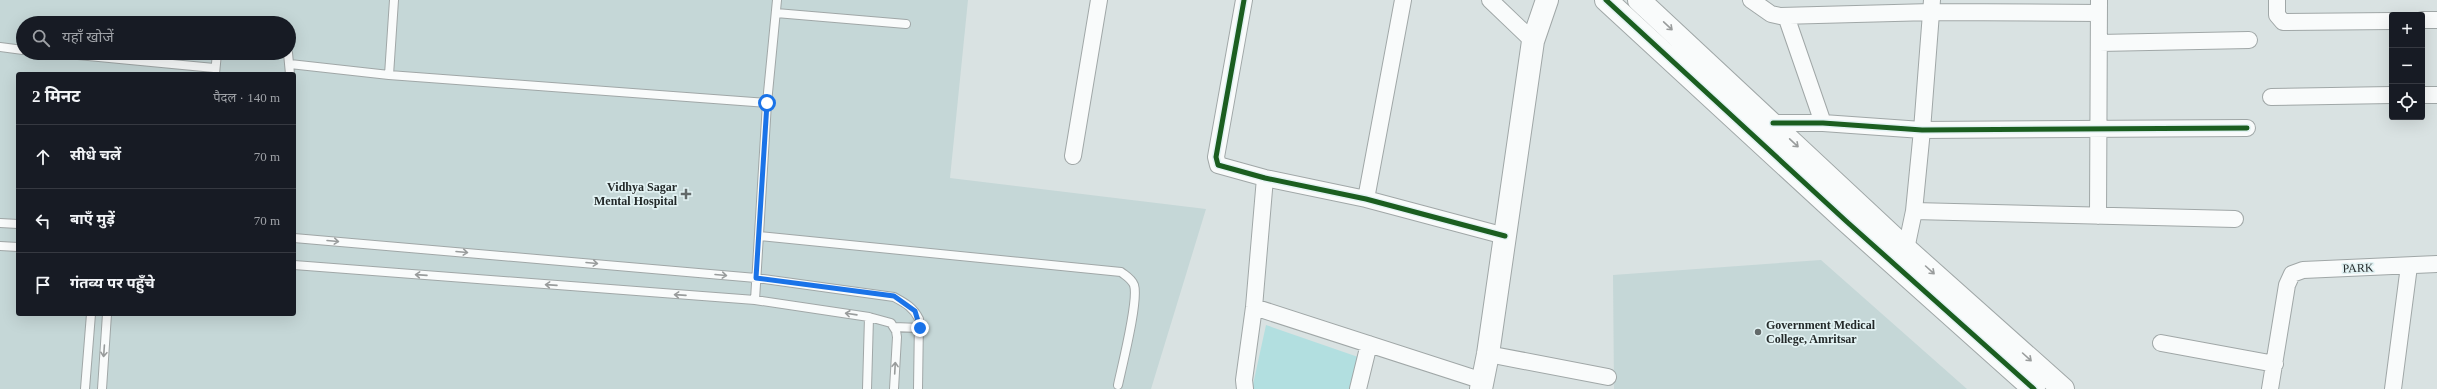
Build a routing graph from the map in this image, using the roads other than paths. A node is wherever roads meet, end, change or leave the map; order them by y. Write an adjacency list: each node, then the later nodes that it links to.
1 (394, 0): 31 (lane)
2 (777, 0): 14 (lane)
3 (1099, 0): 42 (street)
4 (1244, 0): 43 (street)
5 (1403, 0): 44 (street)
6 (1490, 0): 21 (street)
7 (1547, 0): 21 (street)
8 (1606, 0): 81 (street)
9 (1640, 0): 37 (street, one-way to 37)
10 (2277, 0): 18 (street)
11 (1754, 2): 15 (street)
12 (1932, 6): 13 (street); 15 (street); 40 (street)
13 (2099, 6): 22 (street)
14 (776, 12): 19 (lane); 36 (lane)
15 (1786, 16): 38 (street)
16 (2425, 20): 17 (street)
17 (2437, 20)
18 (2389, 21)
19 (906, 24)
20 (2249, 40): 22 (street)
21 (1533, 41): 51 (street)
22 (2099, 43): 41 (street)
23 (0, 48): 24 (lane)
24 (16, 49)
25 (118, 60): 29 (lane)
26 (216, 60): 29 (lane)
27 (289, 60): 28 (lane)
28 (290, 64): 30 (lane); 31 (lane)
29 (214, 71)
30 (290, 72)
31 (389, 75): 36 (lane)
32 (2389, 95): 35 (street)
33 (2425, 95): 34 (street)
34 (2437, 95)
35 (2271, 97)
36 (767, 103): 50 (lane)
37 (1773, 123): 38 (street); 55 (street, one-way to 55)
38 (1822, 123): 40 (street)
39 (2247, 128): 41 (street)
40 (1922, 130): 41 (street); 45 (street)
41 (2098, 130): 46 (street)
42 (1073, 156)
43 (1265, 178): 44 (street); 61 (street)
44 (1366, 199): 51 (street)
45 (1914, 211): 46 (street); 55 (street)
46 (2098, 216): 47 (street)
47 (2235, 219)
48 (0, 223): 49 (lane)
49 (16, 224)
50 (759, 236): 59 (lane); 72 (lane)
51 (1505, 236): 69 (street)
52 (296, 238): 59 (lane, one-way to 59)
53 (0, 246): 54 (lane)
54 (16, 247)
55 (1906, 249): 82 (street, one-way to 82)
56 (2437, 264): 58 (street, PARK)
57 (296, 265): 60 (lane, one-way to 57)
58 (2409, 266): 70 (street, PARK); 84 (street)
59 (756, 278): 60 (lane); 66 (lane)
60 (755, 300): 64 (lane, one-way to 60)
61 (1254, 307): 68 (street); 79 (street)
62 (91, 316): 74 (lane)
63 (107, 316): 75 (lane, one-way to 75)
64 (869, 317): 65 (lane); 76 (lane)
65 (894, 327): 66 (lane); 77 (lane, one-way to 65)
66 (920, 328): 78 (lane)
67 (2161, 343): 70 (street)
68 (1369, 344): 73 (street); 80 (street)
69 (1488, 354): 71 (street); 73 (street)
70 (2275, 364): 83 (street)
71 (1608, 377)
72 (1118, 385)
73 (1482, 385)
74 (85, 389)
75 (102, 389)
76 (866, 389)
77 (894, 389)
78 (918, 389)
79 (1245, 389)
80 (1358, 389)
81 (2034, 389)
82 (2063, 389)
83 (2270, 389)
84 (2393, 389)

